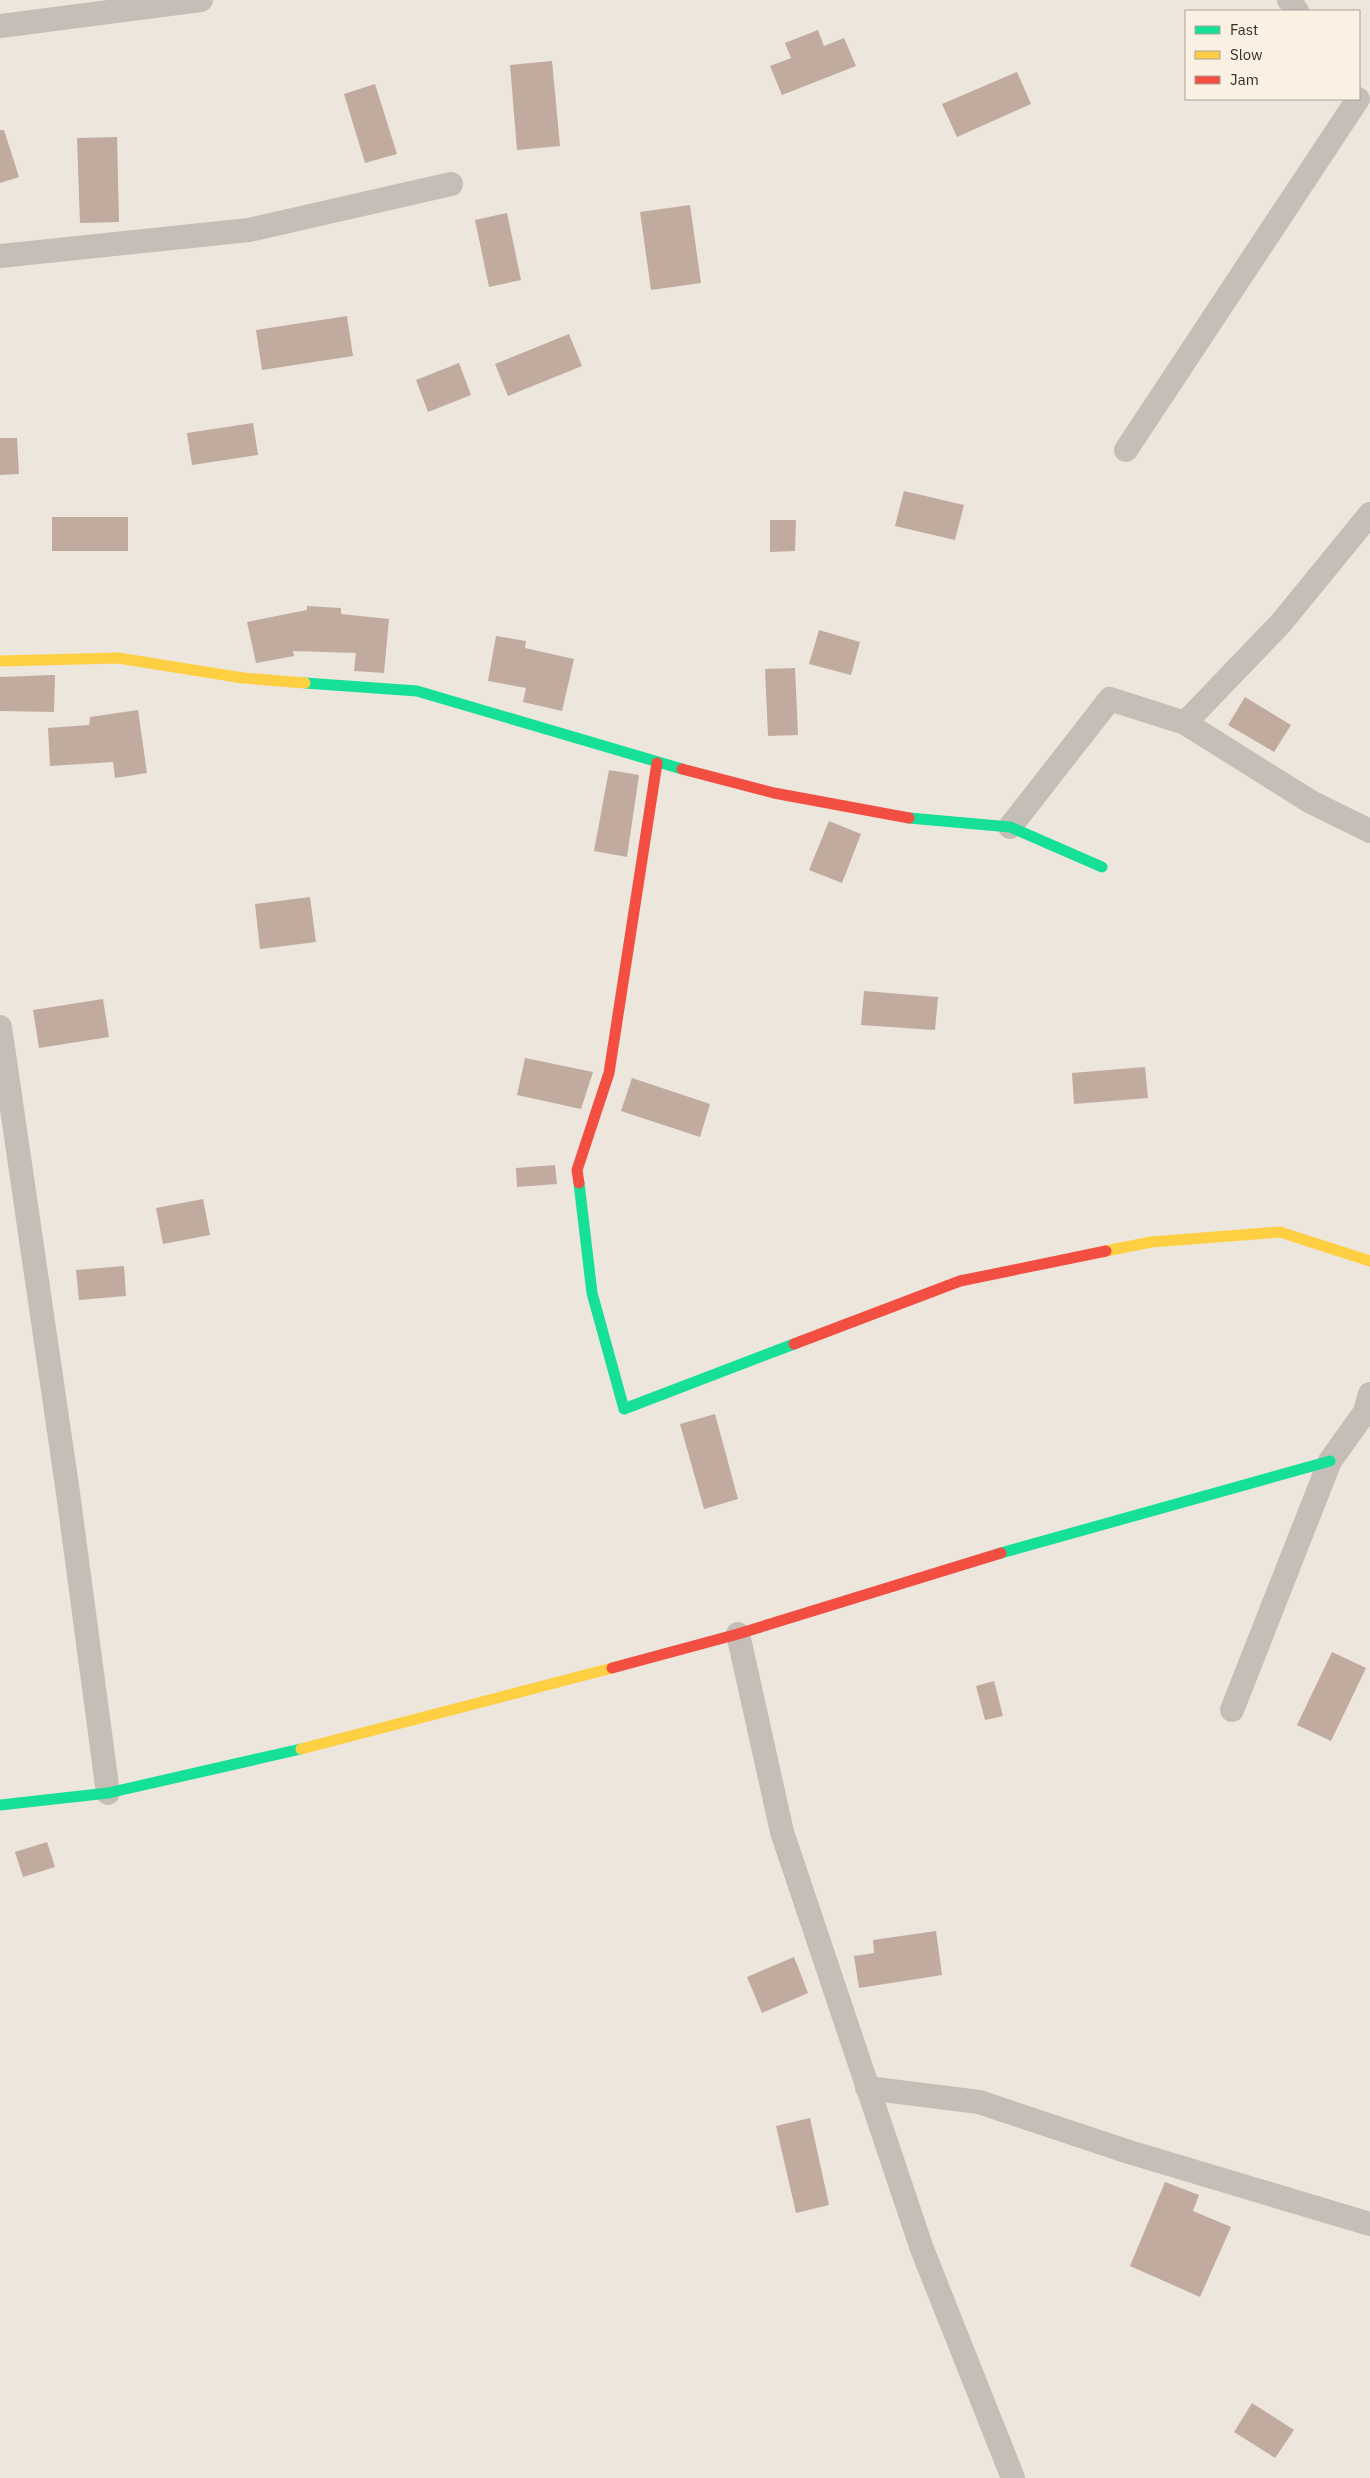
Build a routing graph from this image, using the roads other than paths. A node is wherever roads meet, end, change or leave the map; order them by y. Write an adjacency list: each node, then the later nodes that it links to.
1 (201, 0): 2 (street)
2 (0, 26)
3 (1363, 97): 6 (street)
4 (451, 184): 5 (street)
5 (0, 256)
6 (1126, 450)
7 (1370, 514): 9 (street)
8 (0, 660): 10 (street)
9 (1185, 723): 11 (street); 12 (street)
10 (657, 763): 11 (street); 15 (street)
11 (1010, 827): 13 (street)
12 (1370, 831)
13 (1102, 867)
14 (0, 1027): 20 (street)
15 (1370, 1261)
16 (1368, 1407): 17 (street)
17 (1330, 1460): 18 (street); 19 (street)
18 (738, 1634): 20 (street); 22 (street)
19 (1232, 1710)
20 (108, 1793): 21 (street)
21 (0, 1805)
22 (867, 2088): 23 (street); 24 (street)
23 (1370, 2224)
24 (1014, 2478)

